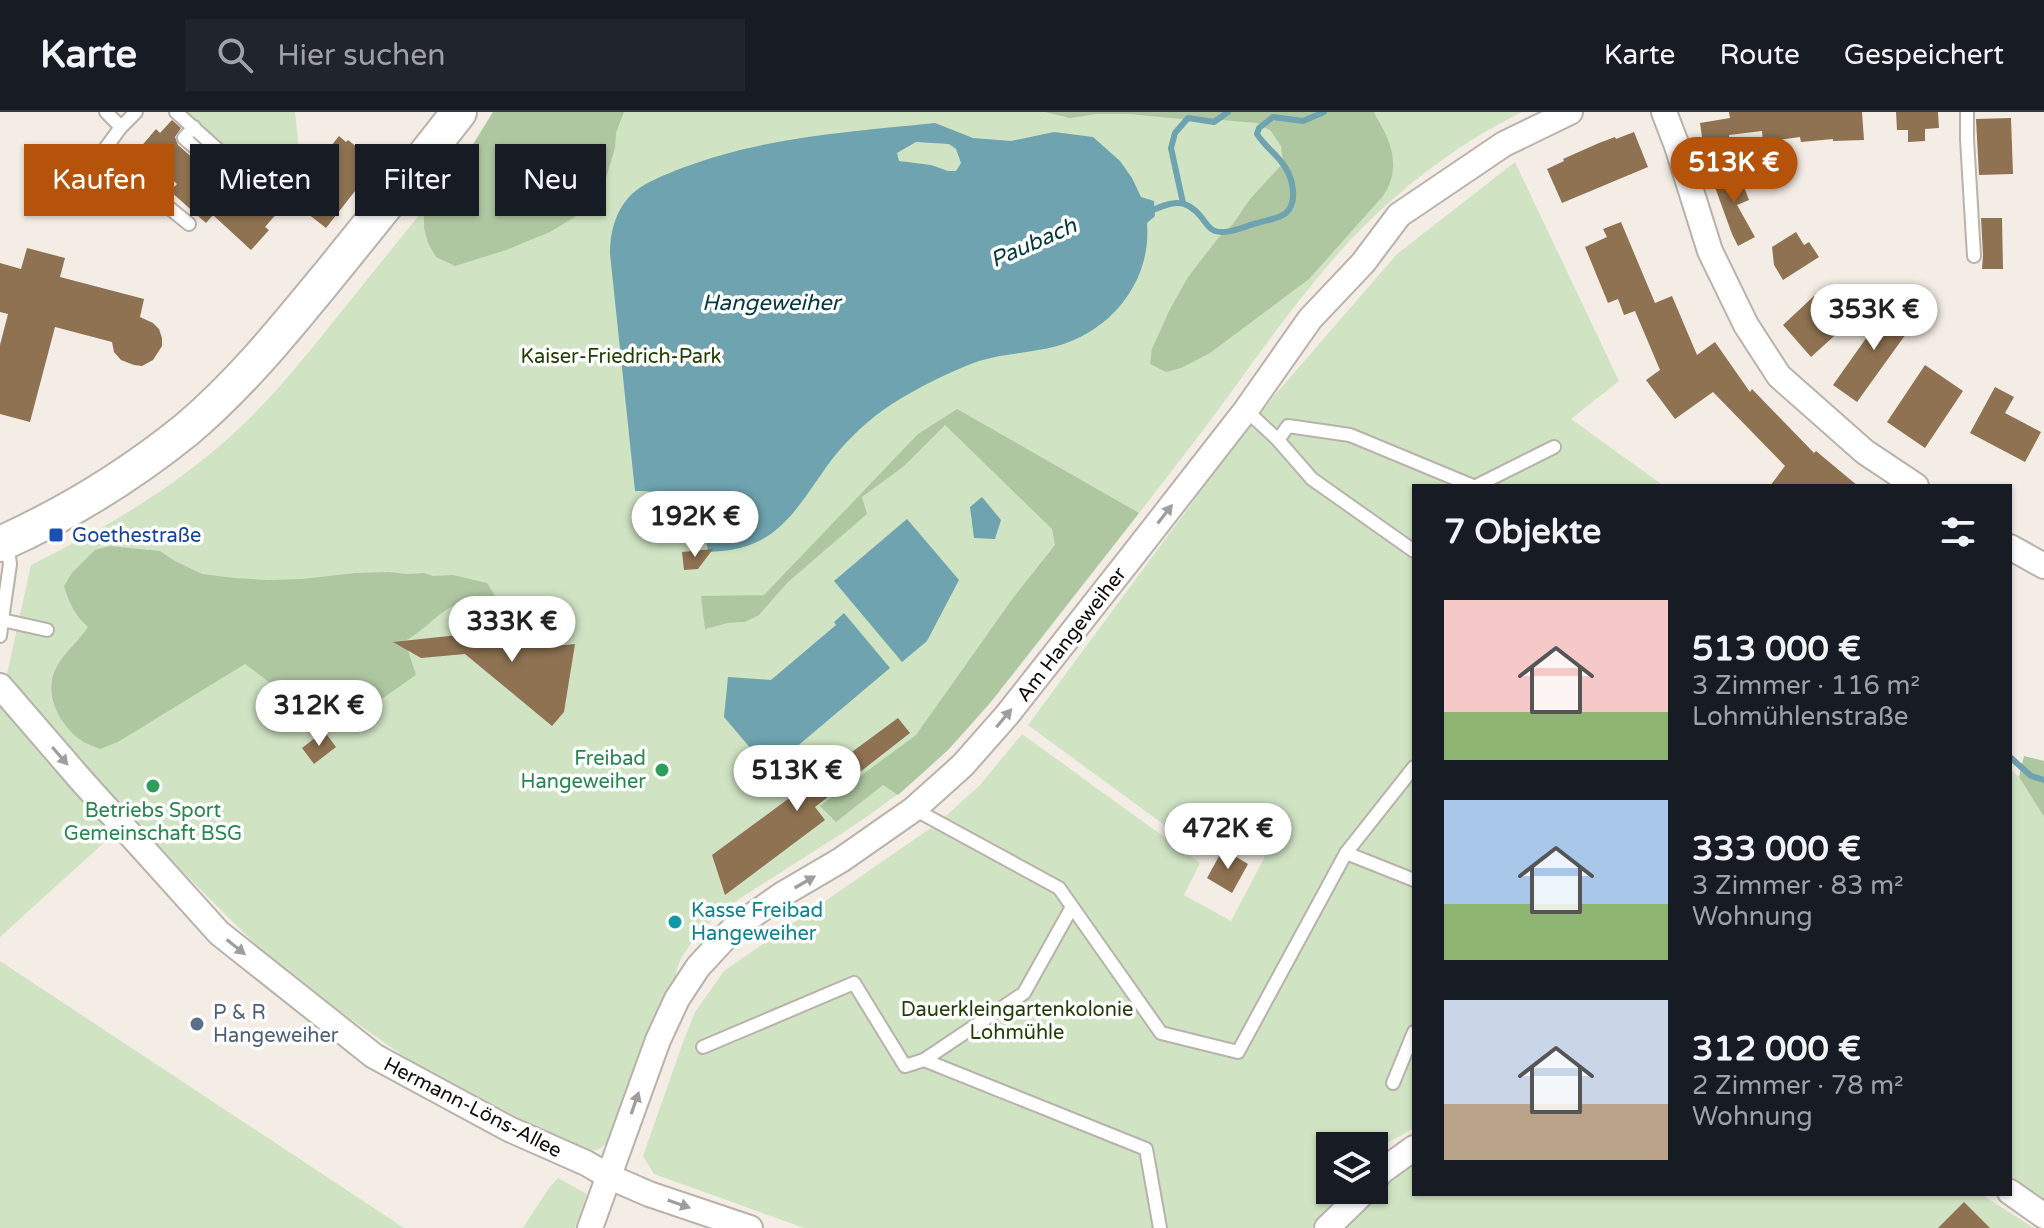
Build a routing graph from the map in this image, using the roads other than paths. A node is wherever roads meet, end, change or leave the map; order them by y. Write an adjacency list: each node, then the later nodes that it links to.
1 (106, 112): 8 (lane)
2 (136, 112): 8 (lane)
3 (176, 112): 9 (lane)
4 (459, 112): 18 (street)
5 (1570, 112): 12 (street, Am Hangeweiher)
6 (1664, 112): 17 (street)
7 (1967, 112): 11 (lane)
8 (121, 127): 10 (lane)
9 (194, 127): 9 (lane)
10 (186, 216)
11 (1974, 256)
12 (1246, 410): 13 (lane); 27 (street, Am Hangeweiher, one-way to 12)
13 (1278, 440): 15 (lane); 20 (lane)
14 (1554, 447): 16 (lane)
15 (1469, 484)
16 (1478, 484)
17 (1913, 484)
18 (3, 543): 22 (lane)
19 (2012, 548): 21 (street)
20 (1412, 550)
21 (2044, 566)
22 (1, 619): 23 (lane); 24 (lane)
23 (47, 630)
24 (0, 636)
25 (0, 686): 37 (street, Hermann-Löns-Allee, one-way to 37)
26 (1412, 770): 28 (lane)
27 (914, 809): 30 (lane); 37 (street, Am Hangeweiher, one-way to 27)
28 (1346, 853): 29 (lane); 30 (lane)
29 (1412, 879)
30 (1072, 907): 33 (lane)
31 (1412, 1037): 34 (lane)
32 (703, 1047): 33 (lane)
33 (924, 1060): 43 (lane)
34 (1393, 1083)
35 (1412, 1149): 36 (street)
36 (1388, 1167)
37 (610, 1177): 41 (street, Am Hangeweiher); 42 (street, Hermann-Löns-Allee, one-way to 42)
38 (2012, 1193): 40 (street)
39 (1352, 1204): 44 (street)
40 (2044, 1216)
41 (590, 1228)
42 (750, 1228)
43 (1160, 1228)
44 (1327, 1228)

